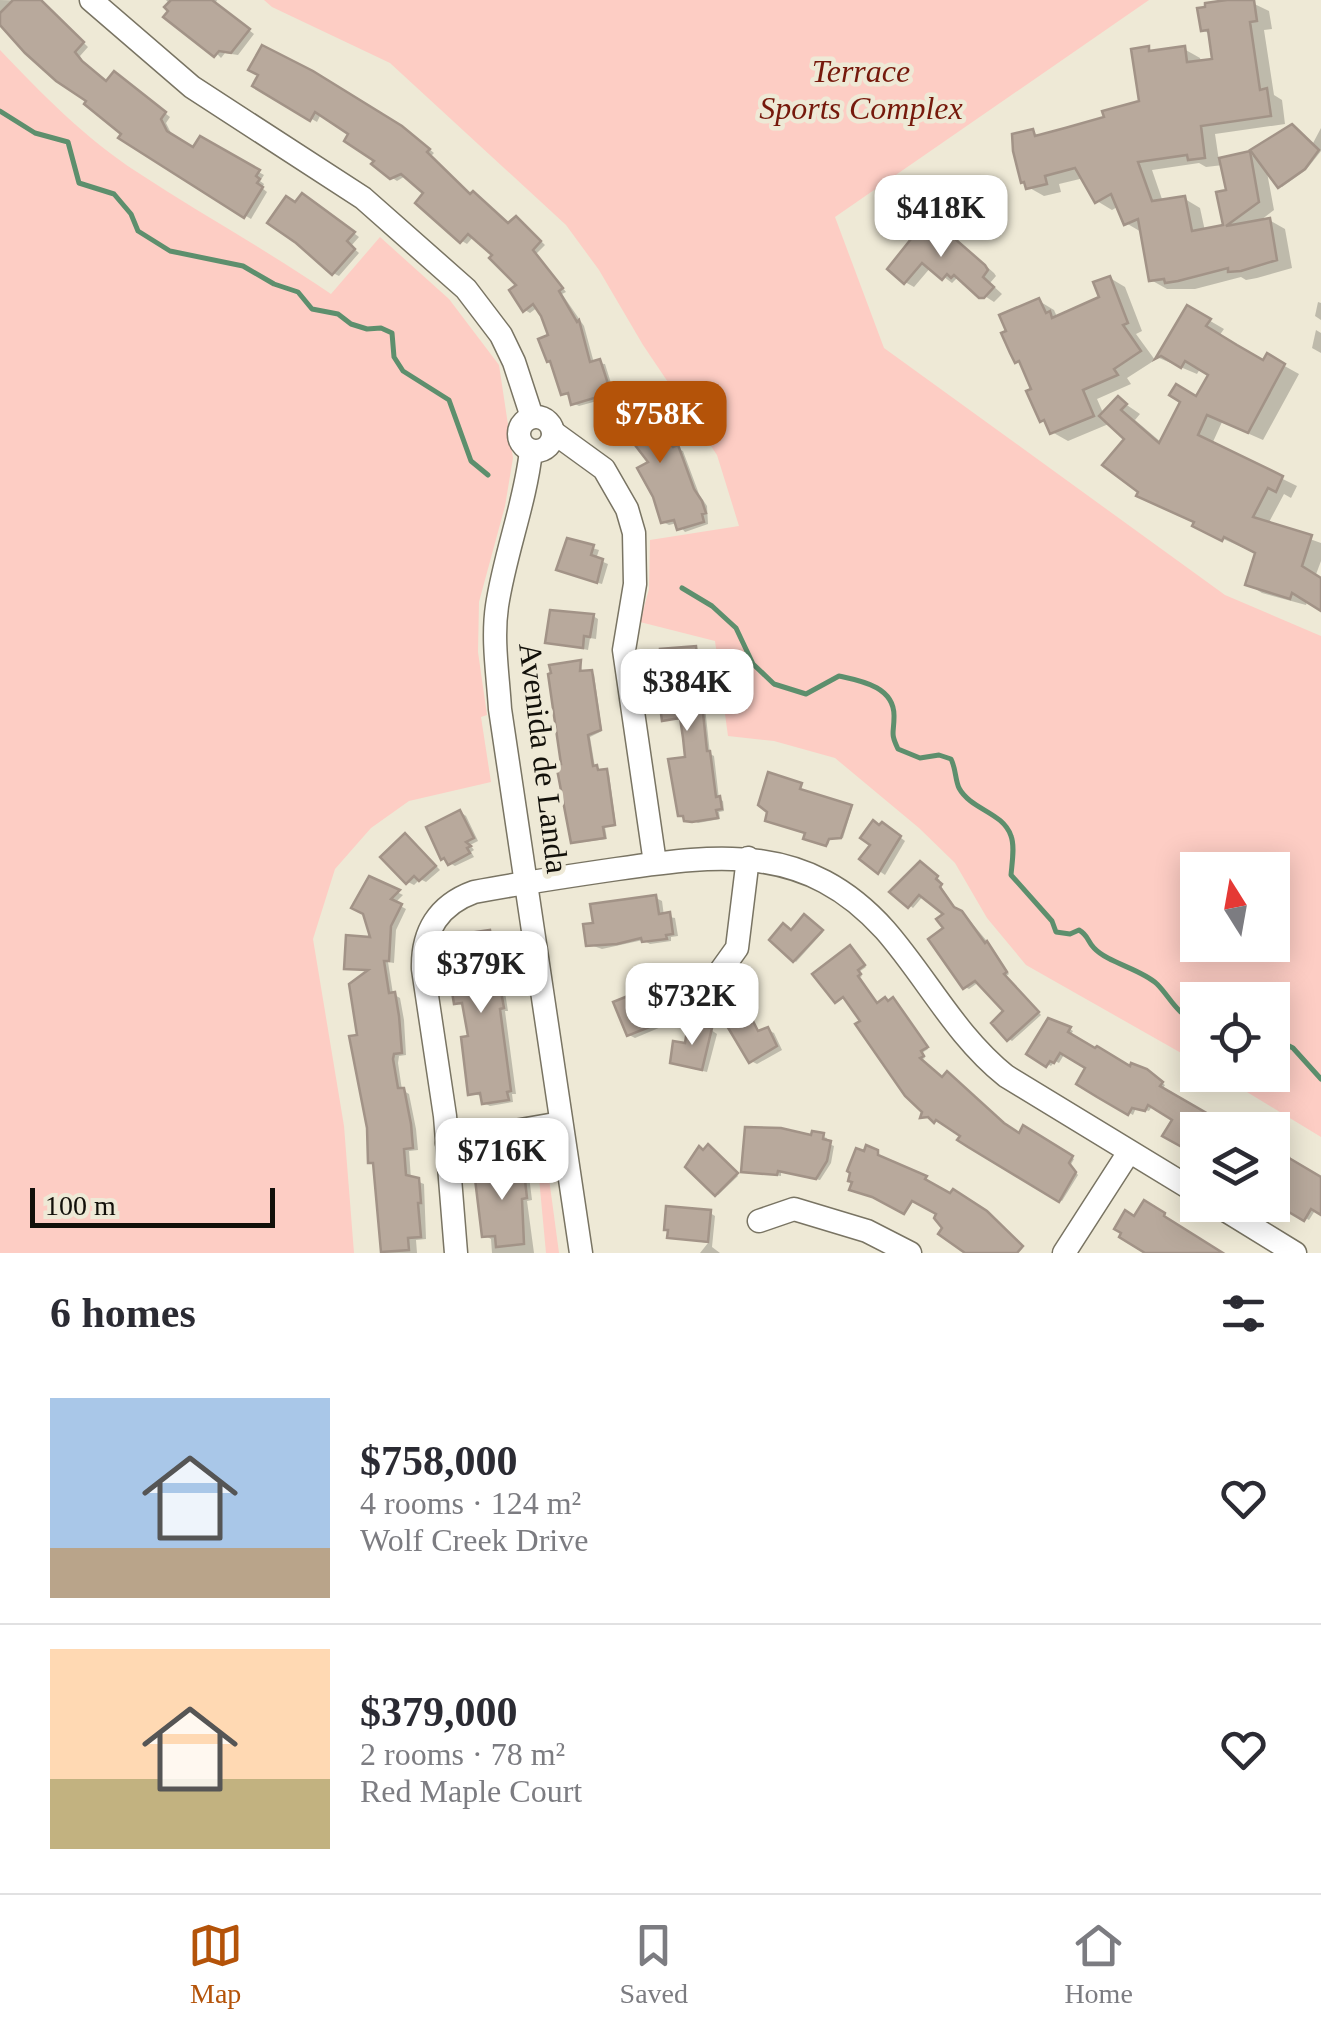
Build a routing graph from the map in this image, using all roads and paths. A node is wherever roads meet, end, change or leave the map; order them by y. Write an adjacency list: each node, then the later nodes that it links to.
1 (91, 0): 2 (street, Avenida de Landa)
2 (532, 417): 3 (street); 4 (street, Avenida de Landa)
3 (553, 432): 4 (street); 6 (street)
4 (531, 451): 7 (street, Avenida de Landa)
5 (748, 858): 6 (street); 8 (street); 11 (street)
6 (655, 864): 7 (street)
7 (526, 882): 9 (street, Avenida de Landa); 10 (street)
8 (714, 980)
9 (562, 1124): 10 (street); 16 (street, Avenida de Landa)
10 (448, 1142): 15 (street)
11 (1129, 1152): 12 (street); 18 (street)
12 (1180, 1183)
13 (758, 1221): 17 (street)
14 (1244, 1222): 19 (street)
15 (456, 1253)
16 (581, 1253)
17 (910, 1253)
18 (1064, 1253)
19 (1295, 1253)

